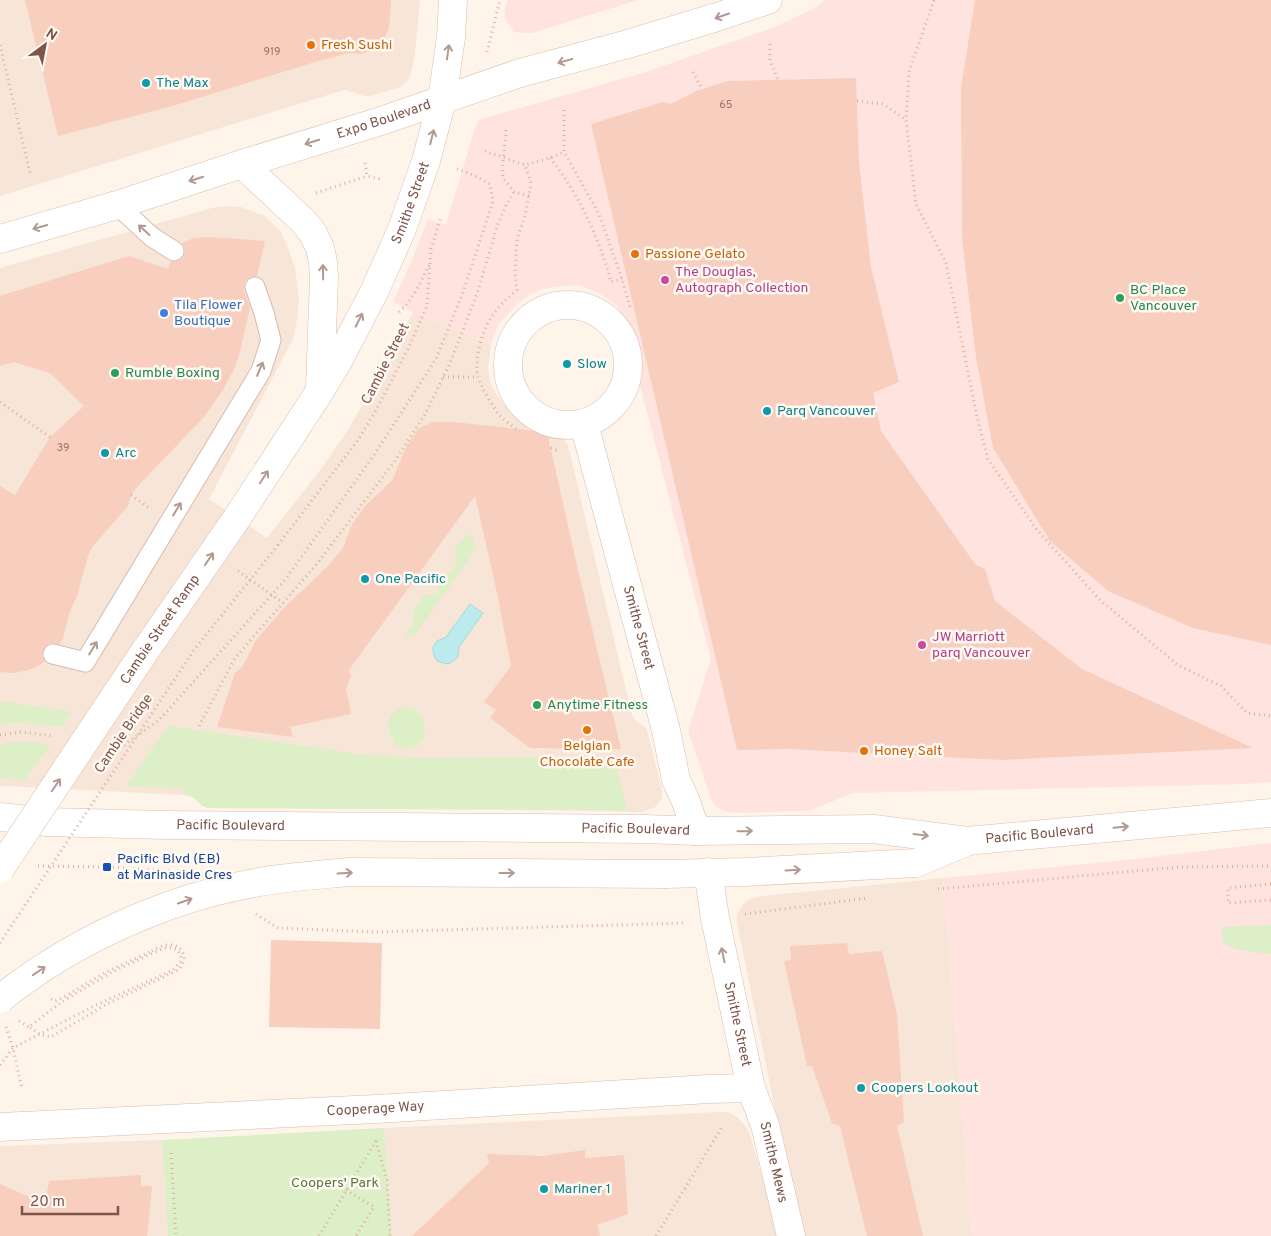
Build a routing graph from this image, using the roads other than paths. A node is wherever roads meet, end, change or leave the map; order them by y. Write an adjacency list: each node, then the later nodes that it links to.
1 (453, 0): 3 (main road, Smithe Street, one-way to 1)
2 (768, 0): 3 (main road, Expo Boulevard, one-way to 3)
3 (442, 100): 4 (main road, Expo Boulevard, one-way to 4); 9 (main road, Smithe Street, one-way to 3)
4 (242, 164): 5 (main road, Expo Boulevard, one-way to 5); 9 (main road, one-way to 4)
5 (117, 205): 6 (main road, Expo Boulevard, one-way to 6); 7 (lane, one-way to 5)
6 (0, 239)
7 (174, 251)
8 (255, 287): 11 (lane, one-way to 8)
9 (320, 391): 16 (main road, Cambie Street Ramp, one-way to 9, bridge)
10 (584, 424): 10 (main road); 14 (main road, Smithe Street)
11 (54, 654)
12 (1271, 813): 15 (main road, Pacific Boulevard, one-way to 12)
13 (0, 817): 14 (main road, Pacific Boulevard)
14 (696, 831): 15 (main road, Pacific Boulevard, one-way to 15)
15 (968, 841): 17 (main road, one-way to 15)
16 (0, 869)
17 (708, 872): 18 (main road, one-way to 17, bridge); 19 (main road, Smithe Street, one-way to 17)
18 (0, 999)
19 (751, 1088): 20 (main road, Cooperage Way); 21 (main road, Smithe Mews)
20 (0, 1127)
21 (791, 1236)

